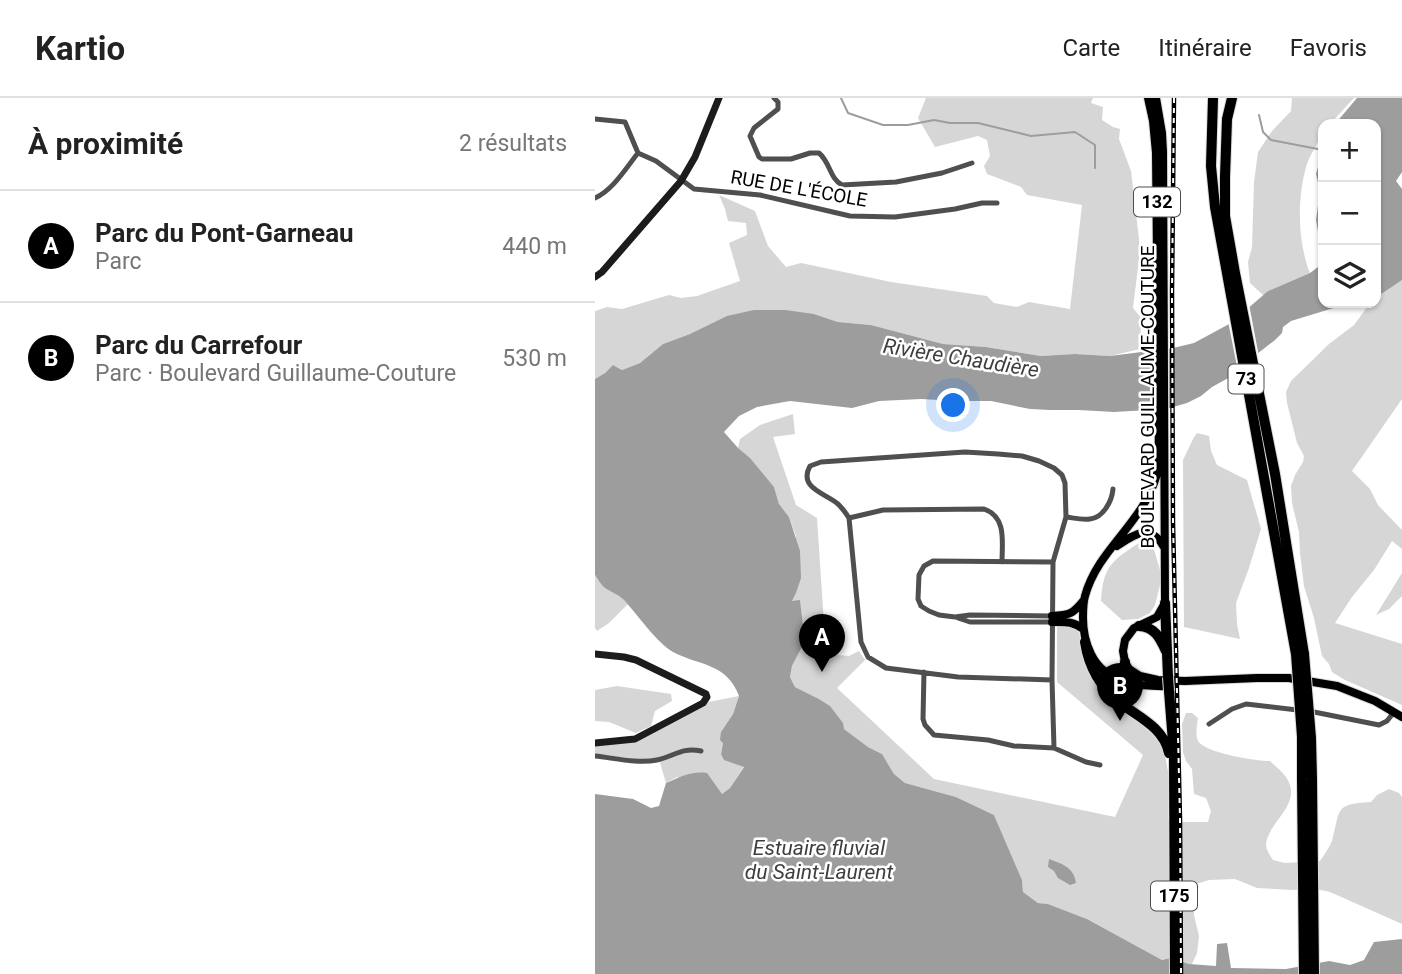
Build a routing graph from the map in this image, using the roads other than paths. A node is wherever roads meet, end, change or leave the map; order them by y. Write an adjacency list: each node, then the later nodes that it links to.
1 (719, 98): 12 (street)
2 (774, 98): 11 (street)
3 (1148, 98): 17 (main road, BOULEVARD GUILLAUME-COUTURE / 132)
4 (1156, 98): 17 (main road, BOULEVARD GUILLAUME-COUTURE / 132)
5 (1213, 98): 15 (highway, 73)
6 (1232, 98): 9 (highway, 73)
7 (1237, 98): 9 (highway)
8 (595, 119): 10 (street)
9 (1228, 138): 15 (highway, 73)
10 (638, 153): 12 (street); 13 (street)
11 (972, 163)
12 (681, 181): 14 (street, RUE DE L'ÉCOLE); 16 (street)
13 (595, 198)
14 (997, 203)
15 (1231, 275): 33 (highway, 73); 33 (highway, 73)
16 (595, 277)
17 (1162, 307): 18 (main road, BOULEVARD GUILLAUME-COUTURE / 132)
18 (1162, 465): 22 (main road, BOULEVARD GUILLAUME-COUTURE / 132); 23 (main road, BOULEVARD GUILLAUME-COUTURE / 132)
19 (1113, 489): 20 (street)
20 (1066, 517): 21 (street); 25 (street)
21 (849, 518): 24 (street); 36 (street)
22 (1166, 550): 23 (main road); 27 (main road, BOULEVARD GUILLAUME-COUTURE / 132)
23 (1109, 551): 26 (main road, BOULEVARD GUILLAUME-COUTURE / 132)
24 (1002, 562): 25 (street); 28 (street)
25 (1053, 562): 28 (street)
26 (1084, 600): 28 (main road); 30 (main road, BOULEVARD GUILLAUME-COUTURE / 132)
27 (1165, 603): 29 (main road); 34 (highway, BOULEVARD GUILLAUME-COUTURE / 175)
28 (1052, 619): 30 (main road); 38 (street)
29 (1139, 626): 34 (highway); 35 (main road)
30 (1083, 629): 31 (main road, BOULEVARD GUILLAUME-COUTURE / 132)
31 (1085, 642): 37 (main road, 132); 47 (highway, BOULEVARD GUILLAUME-COUTURE / 175)
32 (595, 654): 42 (street)
33 (1300, 654): 48 (highway, 73, bridge)
34 (1167, 655): 47 (highway, BOULEVARD GUILLAUME-COUTURE / 175, bridge)
35 (1125, 662): 37 (highway); 39 (main road)
36 (924, 672): 38 (street); 43 (street)
37 (1107, 673): 39 (main road)
38 (1052, 680): 43 (street)
39 (1318, 684): 40 (main road)
40 (1398, 715): 41 (street)
41 (1209, 724)
42 (595, 743)
43 (1054, 748): 46 (street)
44 (701, 751): 45 (street)
45 (595, 756)
46 (1100, 765)
47 (1173, 774): 49 (highway, BOULEVARD GUILLAUME-COUTURE / 175)
48 (1307, 779): 50 (highway, 73); 51 (highway, 73)
49 (1175, 974)
50 (1304, 974)
51 (1314, 974)

